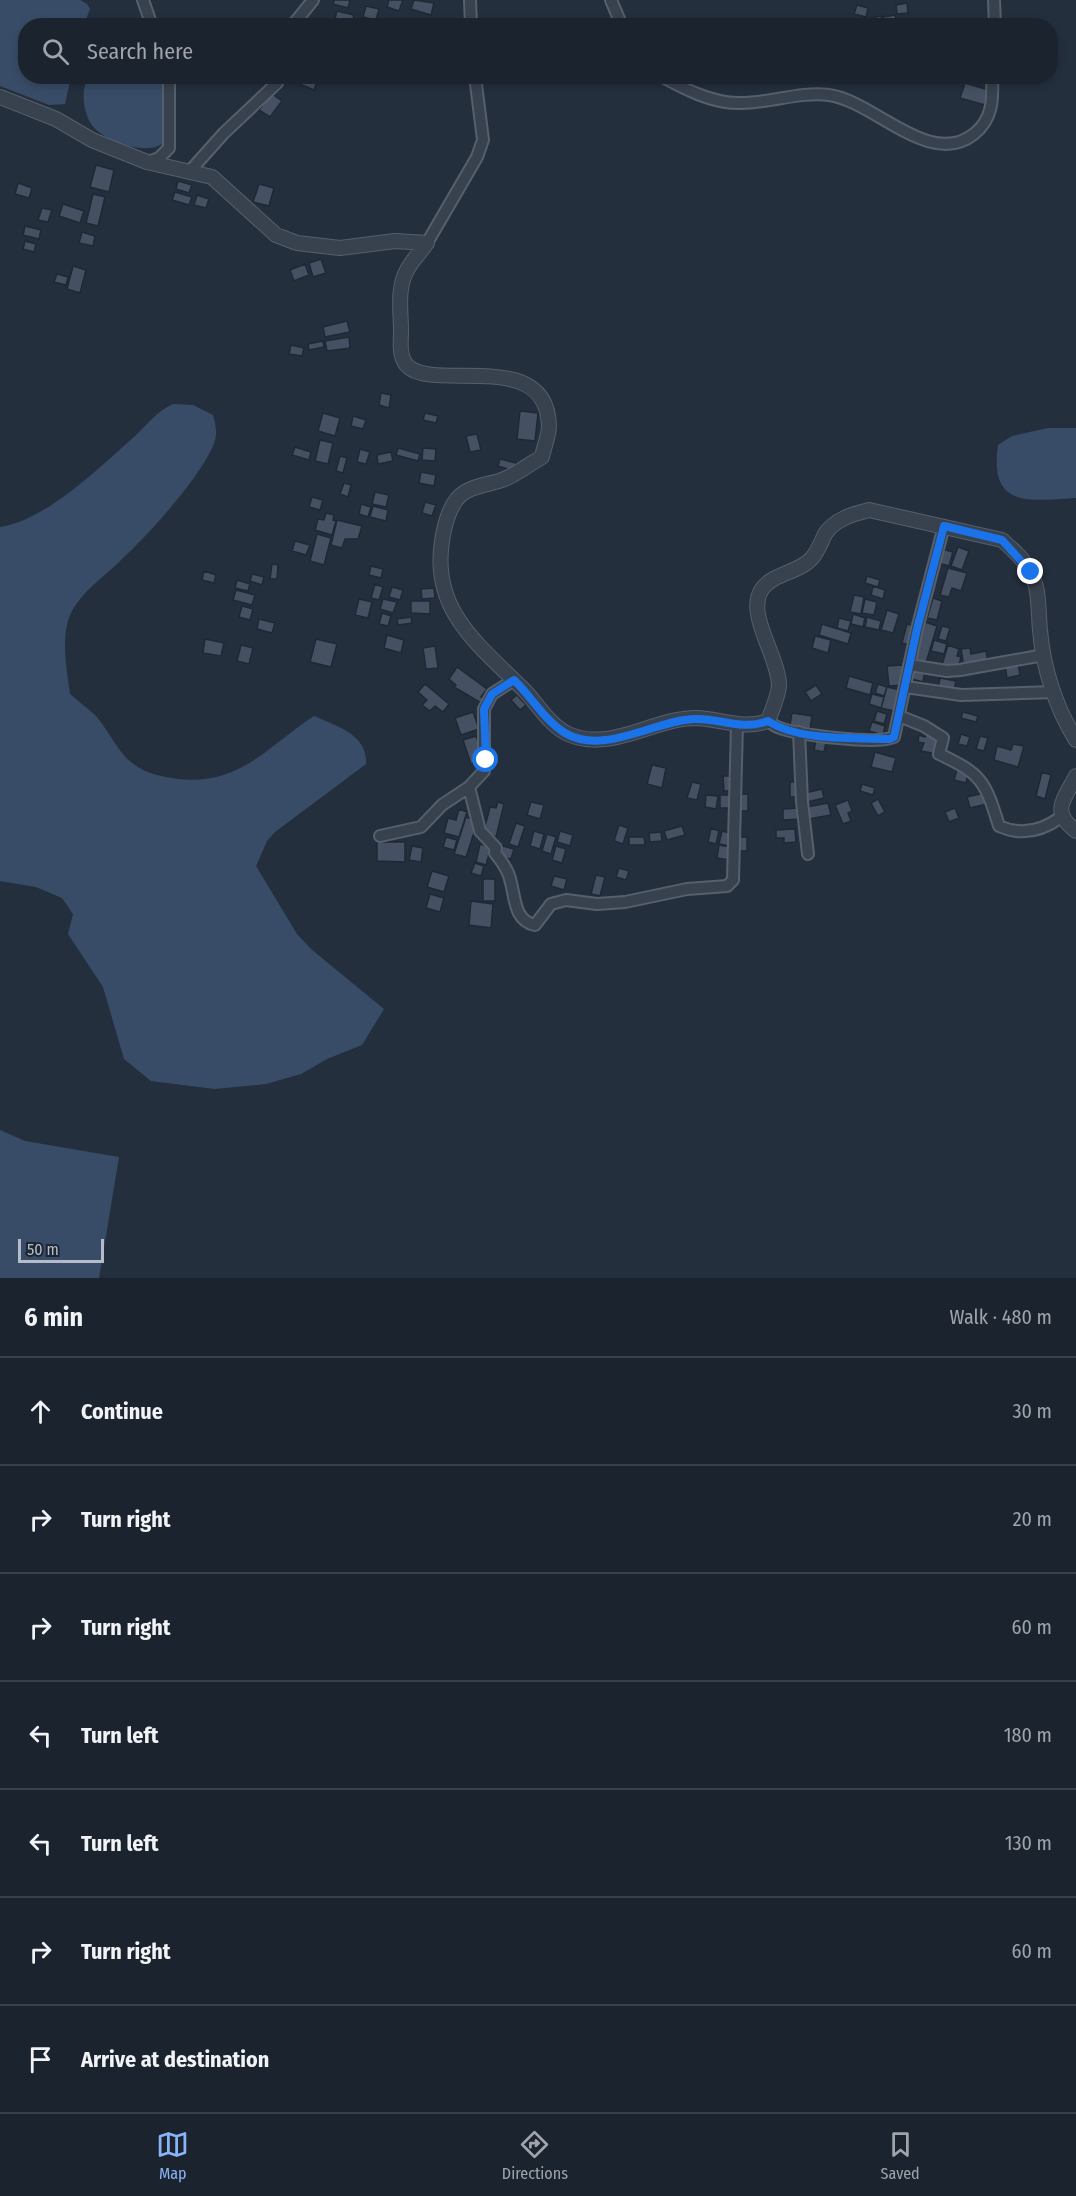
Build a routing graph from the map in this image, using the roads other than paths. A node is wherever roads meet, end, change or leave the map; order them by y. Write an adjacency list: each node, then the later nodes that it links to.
1 (143, 0): 6 (street)
2 (313, 0): 7 (street)
3 (470, 0): 8 (street)
4 (611, 0): 9 (street)
5 (994, 0): 10 (street)
6 (149, 18)
7 (298, 18)
8 (471, 18)
9 (619, 18)
10 (995, 18)
11 (169, 84): 17 (street)
12 (276, 84): 18 (street)
13 (476, 84): 19 (street)
14 (675, 84): 15 (street)
15 (992, 84)
16 (0, 97): 17 (street)
17 (147, 162): 18 (street)
18 (190, 171): 19 (street)
19 (427, 243): 23 (street)
20 (944, 526): 21 (street); 22 (street); 27 (street)
21 (1044, 655): 22 (street); 25 (street)
22 (909, 665): 24 (street)
23 (514, 680): 28 (street); 32 (street)
24 (906, 687): 25 (street); 26 (street)
25 (1054, 692): 30 (street)
26 (899, 716): 29 (street); 33 (street)
27 (768, 721): 28 (street); 29 (street)
28 (737, 725): 32 (street)
29 (799, 732): 36 (street)
30 (1076, 740)
31 (1076, 776): 33 (street)
32 (469, 787): 35 (street)
33 (1061, 818): 34 (street)
34 (1076, 831)
35 (380, 836)
36 (808, 854)

